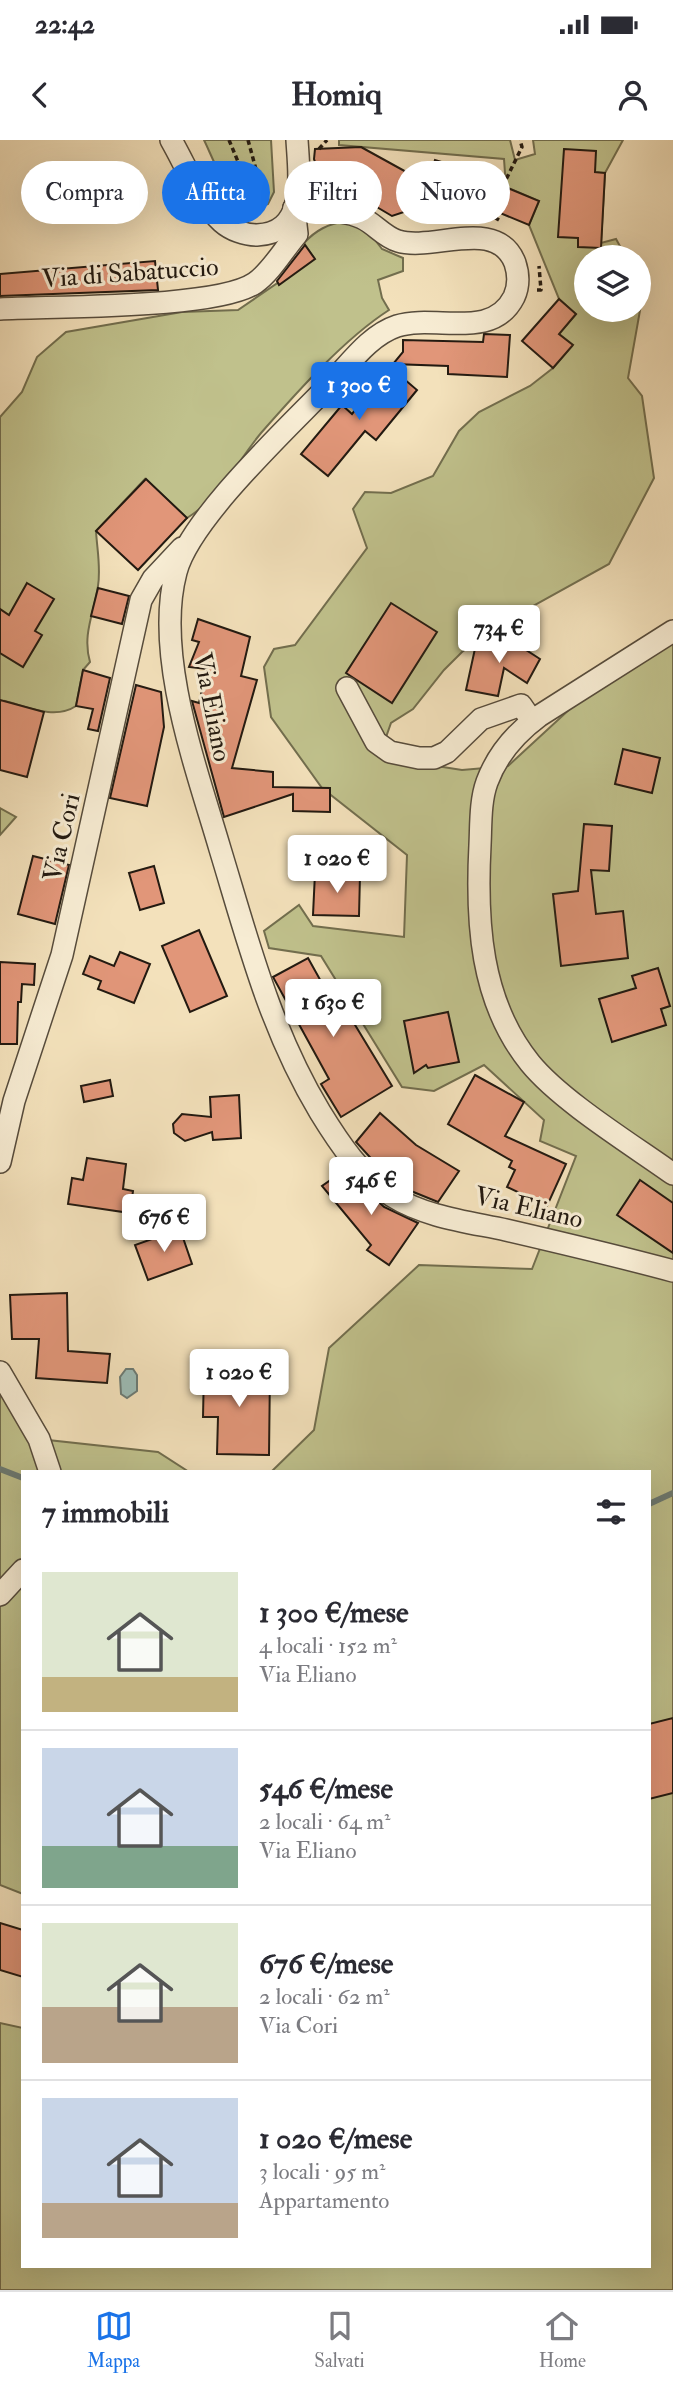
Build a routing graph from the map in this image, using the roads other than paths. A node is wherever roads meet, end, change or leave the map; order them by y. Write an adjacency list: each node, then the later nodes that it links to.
1 (171, 140): 4 (street)
2 (297, 142): 3 (street, Via di Sabatuccio)
3 (298, 161)
4 (284, 221)
5 (293, 224): 7 (street, Via di Sabatuccio)
6 (371, 224): 8 (street, Via Eliano)
7 (0, 309)
8 (193, 537): 12 (street, Via Cori); 14 (street, Via Eliano)
9 (673, 631): 11 (street)
10 (346, 688): 11 (street)
11 (532, 721): 13 (street)
12 (0, 1162)
13 (673, 1174)
14 (673, 1271)
15 (0, 1372): 16 (street)
16 (49, 1470)
17 (21, 1572): 18 (street)
18 (0, 1595)

